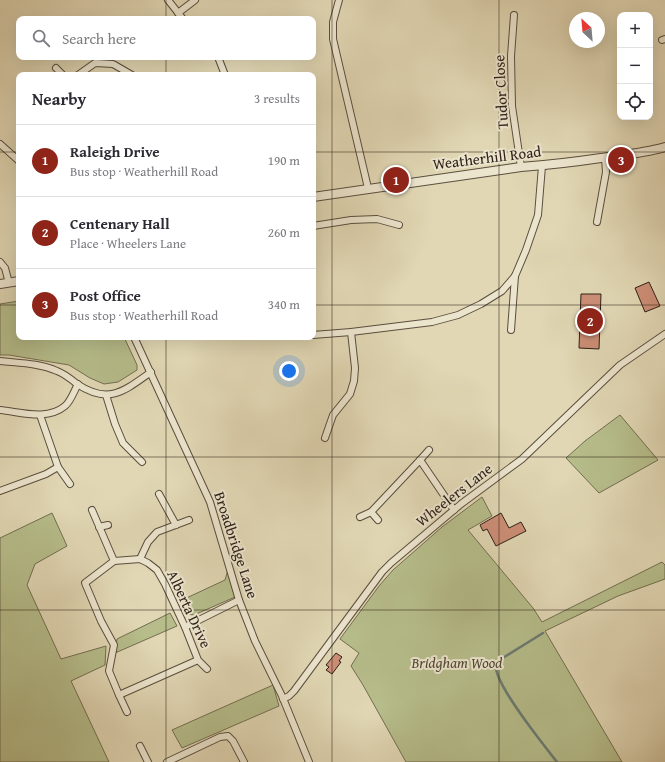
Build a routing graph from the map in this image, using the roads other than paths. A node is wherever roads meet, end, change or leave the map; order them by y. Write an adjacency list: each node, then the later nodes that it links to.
1 (168, 0): 4 (street)
2 (195, 0): 4 (street)
3 (339, 0): 19 (street)
4 (178, 13): 5 (street)
5 (180, 16)
6 (514, 16): 18 (street, Tudor Close)
7 (219, 60): 12 (street)
8 (56, 68): 9 (street)
9 (61, 72)
10 (82, 72): 11 (street)
11 (127, 72)
12 (224, 72)
13 (0, 144): 15 (street)
14 (665, 147): 16 (street, Weatherhill Road)
15 (16, 157)
16 (605, 158): 17 (street, Weatherhill Road); 21 (street)
17 (542, 166): 18 (street, Weatherhill Road); 25 (street)
18 (521, 167): 19 (street, Weatherhill Road)
19 (368, 188): 20 (street, Weatherhill Road)
20 (316, 197)
21 (597, 222)
22 (399, 225): 23 (street)
23 (316, 226)
24 (0, 262): 27 (street)
25 (515, 276): 29 (street); 30 (street)
26 (16, 282): 27 (street)
27 (9, 283): 28 (street)
28 (0, 284)
29 (511, 330)
30 (351, 332): 32 (street); 40 (street)
31 (665, 334): 49 (street, Wheelers Lane)
32 (316, 335)
33 (135, 340): 35 (street, Broadbridge Lane)
34 (0, 361): 36 (street)
35 (151, 372): 37 (street); 59 (street, Broadbridge Lane)
36 (78, 384): 37 (street); 39 (street)
37 (106, 395): 43 (street)
38 (0, 410): 39 (street)
39 (40, 414): 44 (street)
40 (324, 438)
41 (429, 450): 42 (street)
42 (420, 460): 49 (street); 50 (street)
43 (142, 462)
44 (58, 467): 45 (street); 46 (street)
45 (70, 484)
46 (0, 491)
47 (159, 494): 55 (street)
48 (92, 510): 56 (street)
49 (454, 510): 64 (street, Wheelers Lane)
50 (371, 512): 51 (street); 53 (street)
51 (360, 516)
52 (189, 520): 55 (street)
53 (378, 520)
54 (108, 525): 56 (street)
55 (176, 525): 57 (street)
56 (99, 528): 58 (street)
57 (140, 559): 58 (street); 60 (street, Alberta Drive)
58 (114, 562): 63 (street)
59 (239, 600): 60 (street); 64 (street, Broadbridge Lane)
60 (185, 627): 61 (street, Alberta Drive)
61 (198, 660): 62 (street, Alberta Drive); 63 (street, Alberta Drive)
62 (207, 669)
63 (119, 695): 65 (street)
64 (283, 699): 70 (street, Broadbridge Lane)
65 (127, 712)
66 (140, 746): 67 (street)
67 (148, 762)
68 (167, 762): 69 (street)
69 (244, 762)
70 (309, 762)

